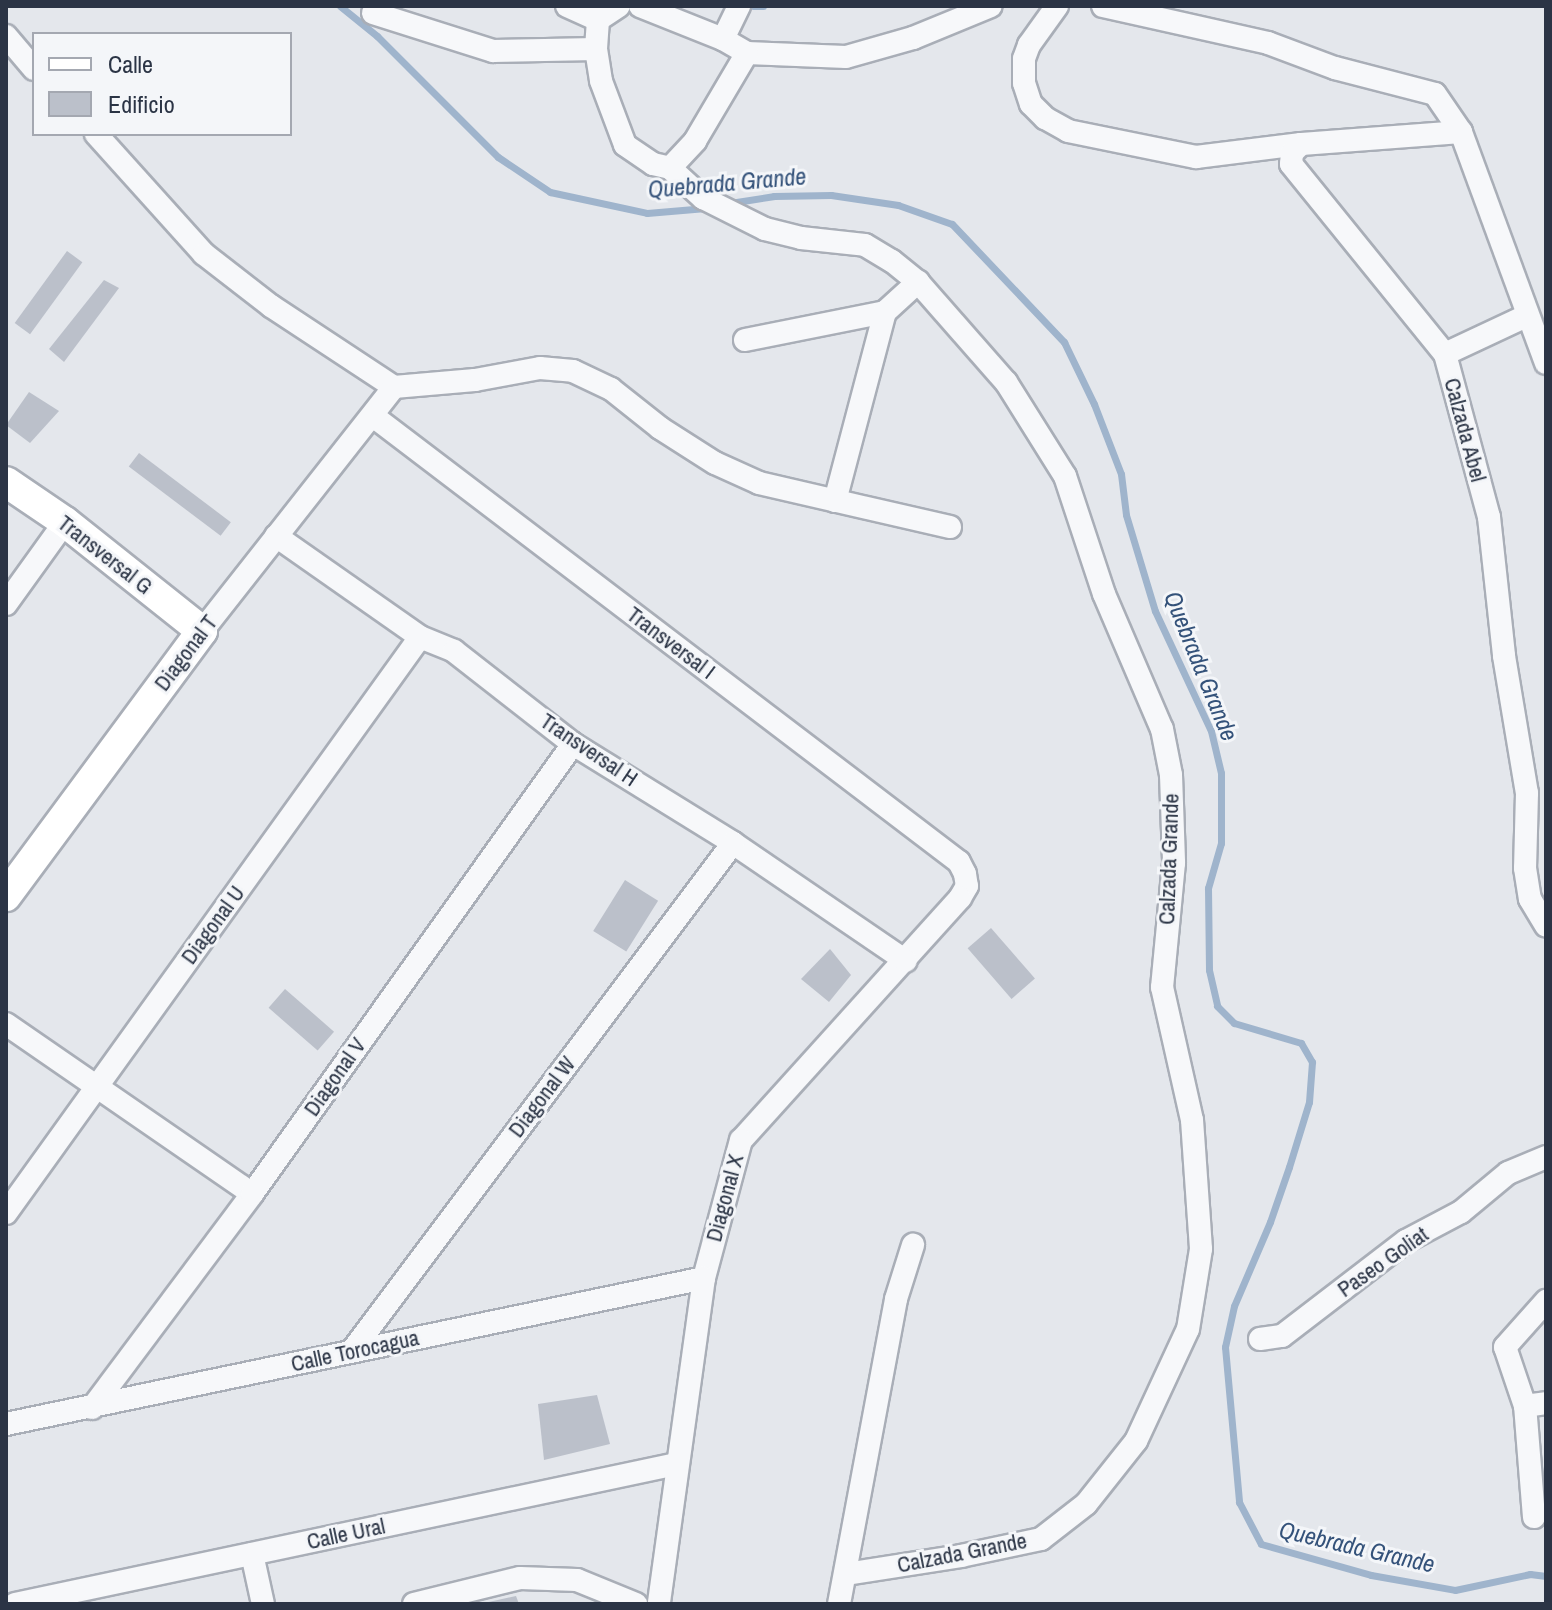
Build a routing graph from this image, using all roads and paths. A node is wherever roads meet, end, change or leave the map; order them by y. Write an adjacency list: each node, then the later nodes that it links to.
1 (567, 6): 9 (street)
2 (619, 6): 9 (street)
3 (640, 6): 11 (street)
4 (991, 6): 13 (street)
5 (1057, 6): 17 (street)
6 (1103, 6): 15 (street)
7 (737, 10): 11 (street)
8 (373, 13): 12 (street)
9 (598, 20): 12 (street, Calzada Grande)
10 (6, 36): 14 (street)
11 (723, 39): 13 (street)
12 (596, 49): 18 (street, Calzada Grande)
13 (747, 53): 18 (street)
14 (32, 67)
15 (1461, 132): 17 (street); 21 (street)
16 (98, 136): 25 (street)
17 (1301, 144): 23 (street, Calzada Abel)
18 (670, 168): 19 (street, Calzada Grande)
19 (918, 282): 20 (street); 57 (street, Calzada Grande)
20 (885, 312): 22 (street); 28 (street)
21 (1526, 316): 23 (street); 24 (street)
22 (745, 340)
23 (1445, 354): 39 (street, Calzada Abel)
24 (1546, 363)
25 (394, 387): 26 (street, Diagonal T); 28 (street)
26 (373, 416): 31 (street, Diagonal T); 37 (street, Transversal I)
27 (6, 482): 29 (street, Transversal G)
28 (835, 501): 30 (street)
29 (65, 522): 32 (street); 33 (street, Transversal G)
30 (950, 527)
31 (276, 536): 33 (street, Diagonal T); 34 (street, Transversal H)
32 (6, 604)
33 (202, 631): 38 (street, Diagonal T)
34 (420, 637): 35 (street, Transversal H); 42 (street, Diagonal U)
35 (573, 744): 36 (street, Transversal H); 44 (street, Diagonal V)
36 (733, 843): 40 (street, Transversal H); 50 (street, Diagonal W)
37 (965, 874): 40 (street, Diagonal X)
38 (6, 896)
39 (1546, 926)
40 (906, 961): 47 (street, Diagonal X)
41 (6, 1024): 42 (street)
42 (97, 1088): 44 (street); 45 (street, Diagonal U)
43 (1546, 1157): 49 (street, Paseo Goliat)
44 (252, 1194): 52 (street, Diagonal V)
45 (6, 1213)
46 (913, 1245): 57 (street)
47 (704, 1278): 50 (street, Calle Torocagua); 54 (street, Diagonal X)
48 (1546, 1301): 51 (street)
49 (1260, 1339)
50 (352, 1351): 52 (street, Calle Torocagua)
51 (1535, 1405): 55 (street)
52 (92, 1408): 53 (street, Calle Torocagua)
53 (6, 1424)
54 (676, 1464): 56 (street, Calle Ural); 62 (street, Diagonal X)
55 (1534, 1517)
56 (252, 1554): 58 (street, Calle Ural); 59 (street)
57 (846, 1574): 63 (street)
58 (15, 1604)
59 (263, 1604)
60 (414, 1604): 61 (street)
61 (636, 1604)
62 (659, 1604)
63 (839, 1604)

